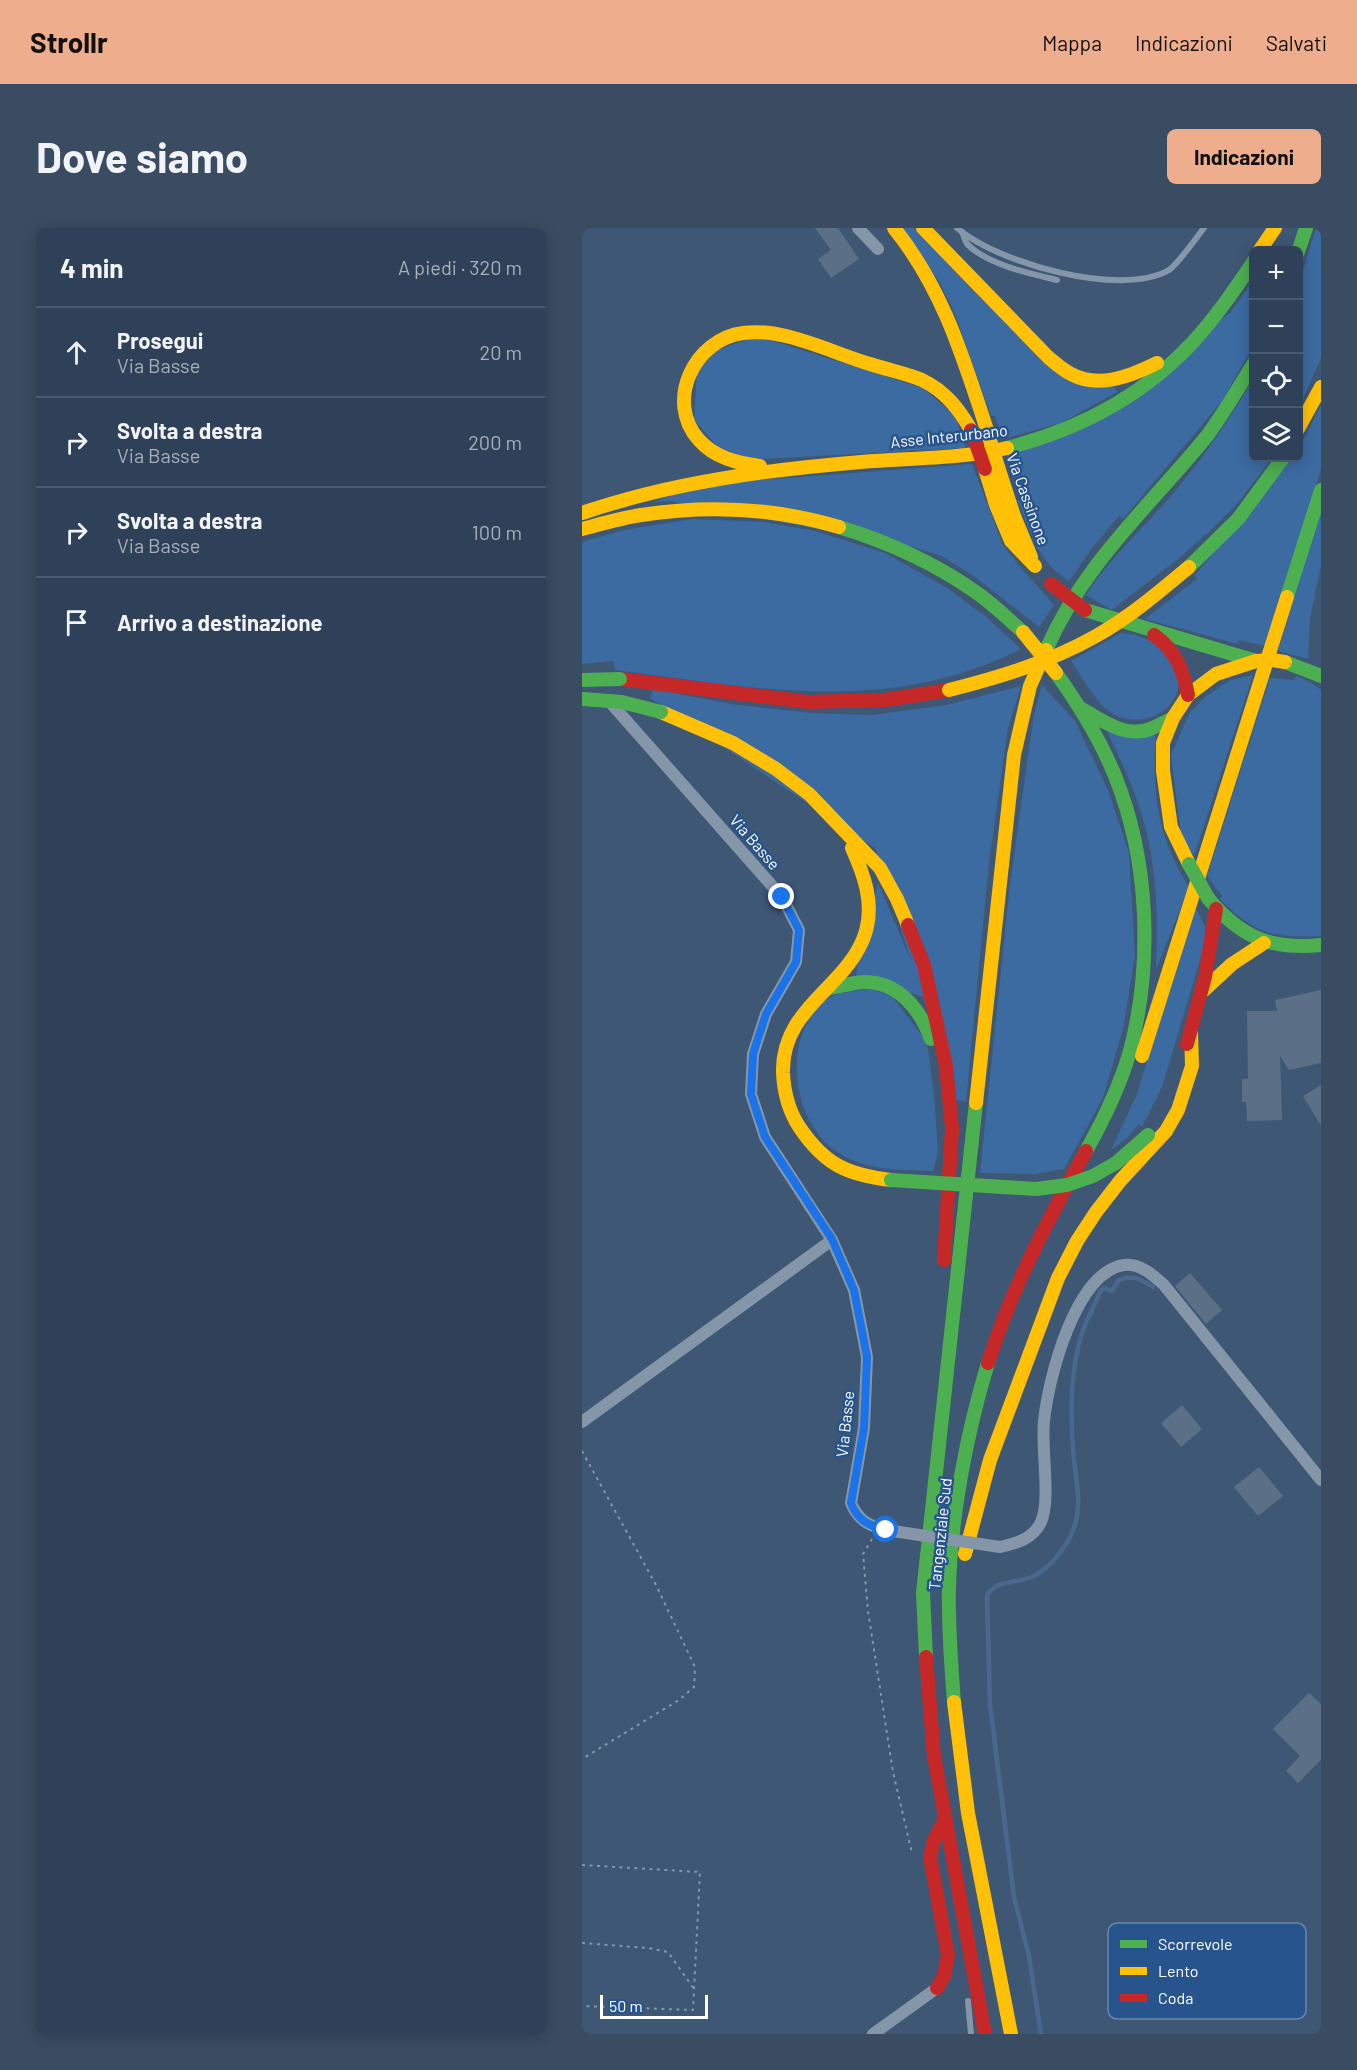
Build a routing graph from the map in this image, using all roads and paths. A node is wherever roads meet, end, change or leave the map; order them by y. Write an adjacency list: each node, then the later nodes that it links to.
1 (858, 228): 10 (street)
2 (894, 228): 19 (main road, Via Cassinone, bridge)
3 (923, 228): 13 (main road)
4 (1204, 228): 7 (lane)
5 (1275, 228): 8 (main road)
6 (1305, 228): 9 (main road)
7 (959, 230): 12 (lane)
8 (1263, 246)
9 (1300, 246)
10 (879, 249)
11 (1249, 268): 13 (main road, Asse Interurbano)
12 (1057, 280)
13 (1211, 318): 18 (main road, Asse Interurbano)
14 (1249, 371): 46 (main road)
15 (1321, 387): 16 (main road)
16 (1303, 421)
17 (1279, 462): 27 (main road, bridge)
18 (801, 467): 19 (main road, bridge); 21 (main road, Asse Interurbano)
19 (992, 468): 23 (main road, Via Cassinone, bridge)
20 (1321, 490): 39 (main road)
21 (582, 513)
22 (582, 529): 30 (main road, bridge)
23 (1144, 629): 24 (main road, Via Cassinone); 28 (main road, Via Cassinone)
24 (1256, 661): 26 (main road, Via Cassinone, bridge); 28 (main road, Via Cassinone)
25 (582, 671): 43 (street, Via Basse)
26 (1321, 676)
27 (582, 680)
28 (1188, 695): 31 (main road, Via Cassinone)
29 (582, 699): 32 (main road, bridge)
30 (1082, 709): 31 (main road); 41 (main road)
31 (1173, 718): 33 (main road, Via Cassinone, bridge)
32 (841, 825): 36 (main road); 42 (main road)
33 (1212, 903): 34 (main road, Via Cassinone); 37 (main road)
34 (1264, 943): 35 (main road, Via Cassinone); 37 (main road)
35 (1321, 945)
36 (826, 989): 38 (main road, bridge); 42 (main road)
37 (1204, 990): 38 (main road)
38 (1191, 1031): 49 (main road)
39 (1130, 1093)
40 (1118, 1115): 41 (main road)
41 (1098, 1133): 49 (main road, Tangenziale Sud)
42 (949, 1167): 46 (main road)
43 (832, 1239): 44 (street); 48 (street, Via Basse)
44 (582, 1422)
45 (582, 1451): 50 (path)
46 (935, 1467): 51 (main road, Tangenziale Sud)
47 (1321, 1480): 48 (street, bridge)
48 (881, 1529): 53 (path)
49 (949, 1581): 63 (main road, Tangenziale Sud)
50 (582, 1759)
51 (945, 1820): 52 (lane); 56 (main road); 62 (main road, Tangenziale Sud)
52 (945, 1854)
53 (913, 1860)
54 (582, 1865): 57 (path)
55 (582, 1943): 57 (path)
56 (937, 1988): 60 (street)
57 (694, 1989): 59 (path)
58 (967, 1997): 61 (lane)
59 (582, 2006)
60 (873, 2034)
61 (971, 2034)
62 (985, 2034)
63 (1011, 2034)

